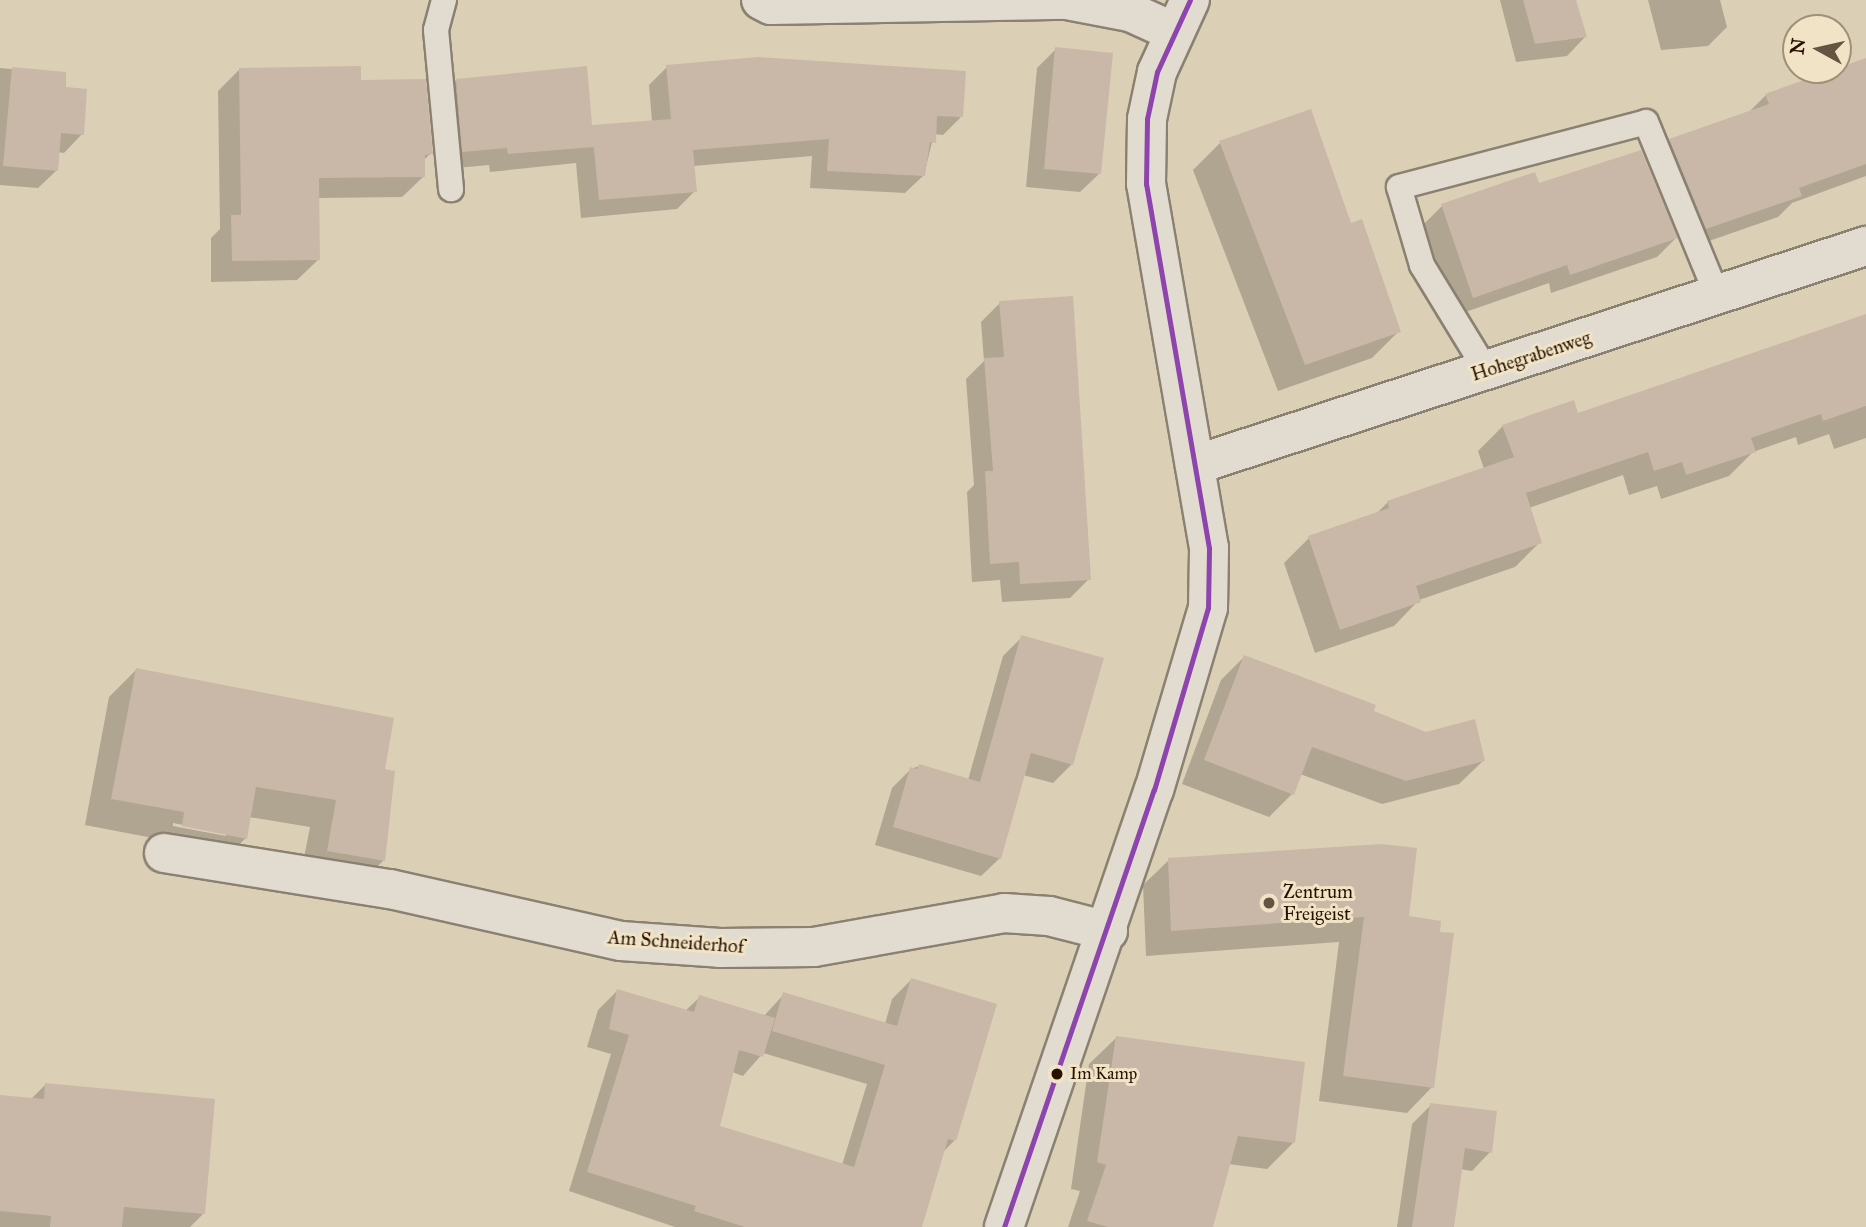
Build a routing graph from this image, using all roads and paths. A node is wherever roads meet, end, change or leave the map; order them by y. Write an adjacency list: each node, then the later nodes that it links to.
1 (444, 0): 4 (lane)
2 (761, 0): 3 (street)
3 (1181, 16): 8 (street)
4 (451, 189)
5 (1866, 246): 6 (street, Hohegrabenweg)
6 (1717, 295): 7 (street, Hohegrabenweg); 7 (lane)
7 (1486, 370): 8 (street, Hohegrabenweg)
8 (1195, 465): 10 (street)
9 (164, 853): 10 (street, Am Schneiderhof)
10 (1108, 931): 11 (street)
11 (1004, 1227)

